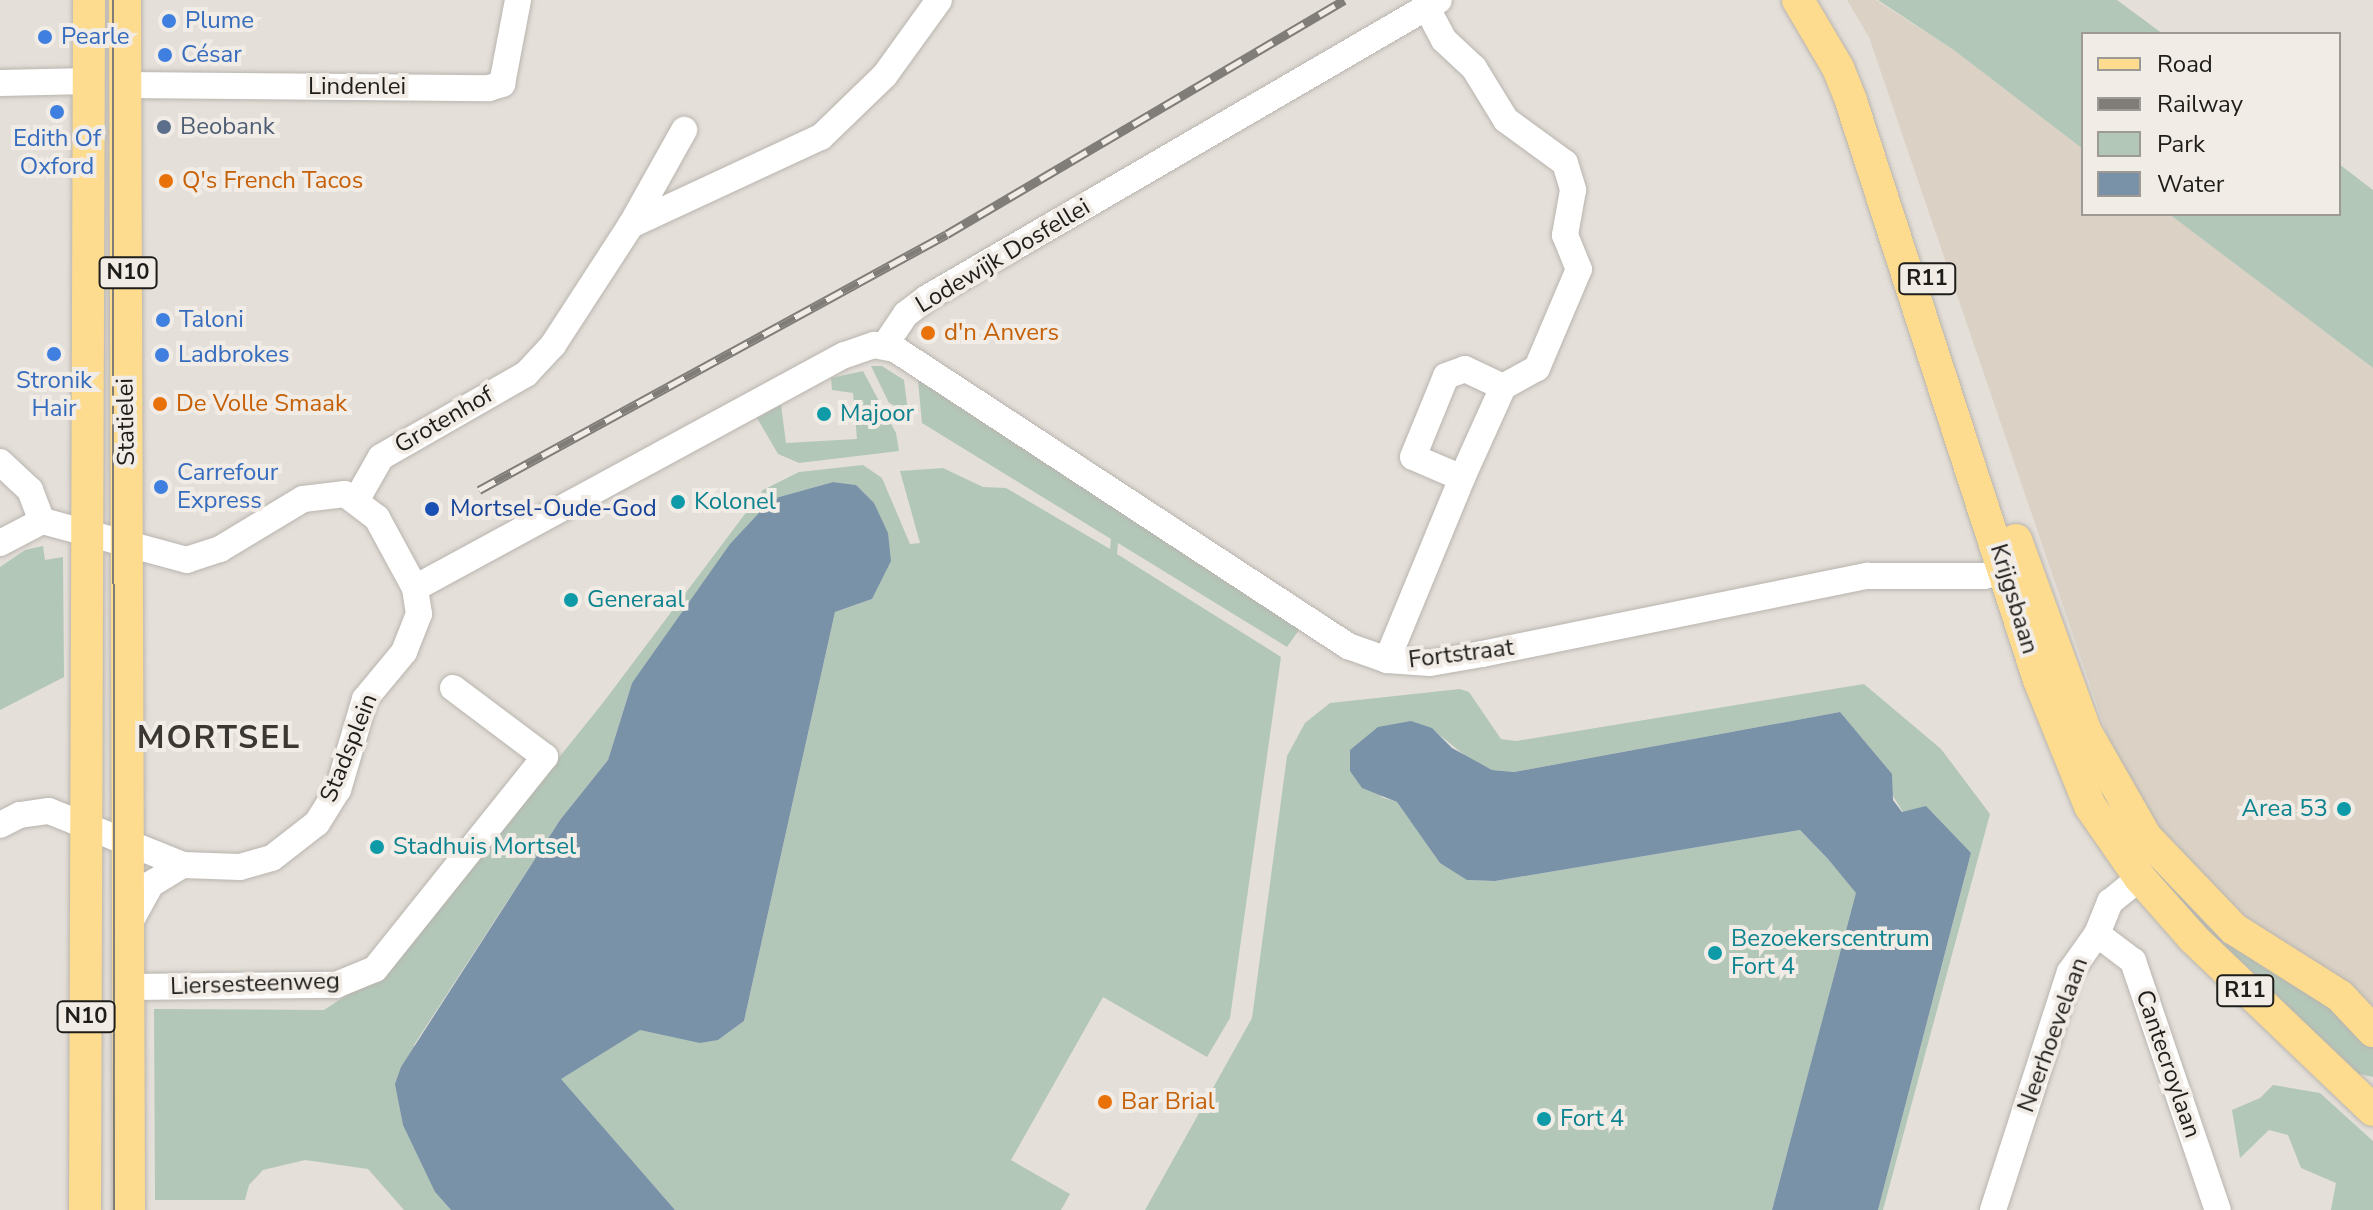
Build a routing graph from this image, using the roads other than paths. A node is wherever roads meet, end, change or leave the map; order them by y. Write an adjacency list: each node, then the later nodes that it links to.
1 (89, 0): 8 (main road, Statielei / N10)
2 (125, 0): 10 (main road, Statielei / N10)
3 (518, 0): 10 (street, Lindenlei)
4 (939, 0): 12 (street)
5 (1798, 0): 22 (main road, Krijgsbaan / R11)
6 (1819, 0): 22 (main road, Krijgsbaan / R11)
7 (1433, 4): 13 (street, Lodewijk Dosfellei); 14 (street, Lodewijk Dosfellei)
8 (89, 81): 9 (street); 19 (main road, Statielei / N10)
9 (0, 83)
10 (125, 85): 21 (main road, Statielei / N10)
11 (684, 130): 12 (street, Grotenhof)
12 (631, 225): 17 (street, Grotenhof)
13 (885, 345): 23 (street); 24 (street, Fortstraat)
14 (1503, 387): 16 (street); 16 (street)
15 (0, 462): 18 (street)
16 (1462, 478): 24 (street)
17 (357, 499): 21 (street); 23 (street, Stadsplein)
18 (42, 521): 19 (street); 20 (street)
19 (86, 532): 21 (street); 26 (main road, Statielei / N10)
20 (0, 543)
21 (127, 546): 28 (main road, Statielei / N10)
22 (2014, 567): 24 (street, Fortstraat); 30 (main road, Krijgsbaan / R11); 34 (main road, Krijgsbaan / R11)
23 (415, 588): 29 (street, Stadsplein)
24 (1387, 660)
25 (453, 688): 33 (street, Liersesteenweg)
26 (85, 824): 27 (street, Stadsplein); 28 (street, Stadsplein); 36 (main road, N10)
27 (0, 825)
28 (130, 843): 29 (street, Stadsplein); 31 (main road, N10)
29 (183, 865): 31 (street)
30 (2140, 878): 32 (street, Neerhoevelaan); 35 (main road, Krijgsbaan / R11)
31 (129, 924): 33 (main road, N10)
32 (2097, 934): 38 (street, Neerhoevelaan); 39 (street, Cantecroylaan)
33 (130, 987): 37 (main road, N10)
34 (2373, 1031)
35 (2368, 1100)
36 (85, 1210)
37 (129, 1210)
38 (1993, 1210)
39 (2218, 1210)

